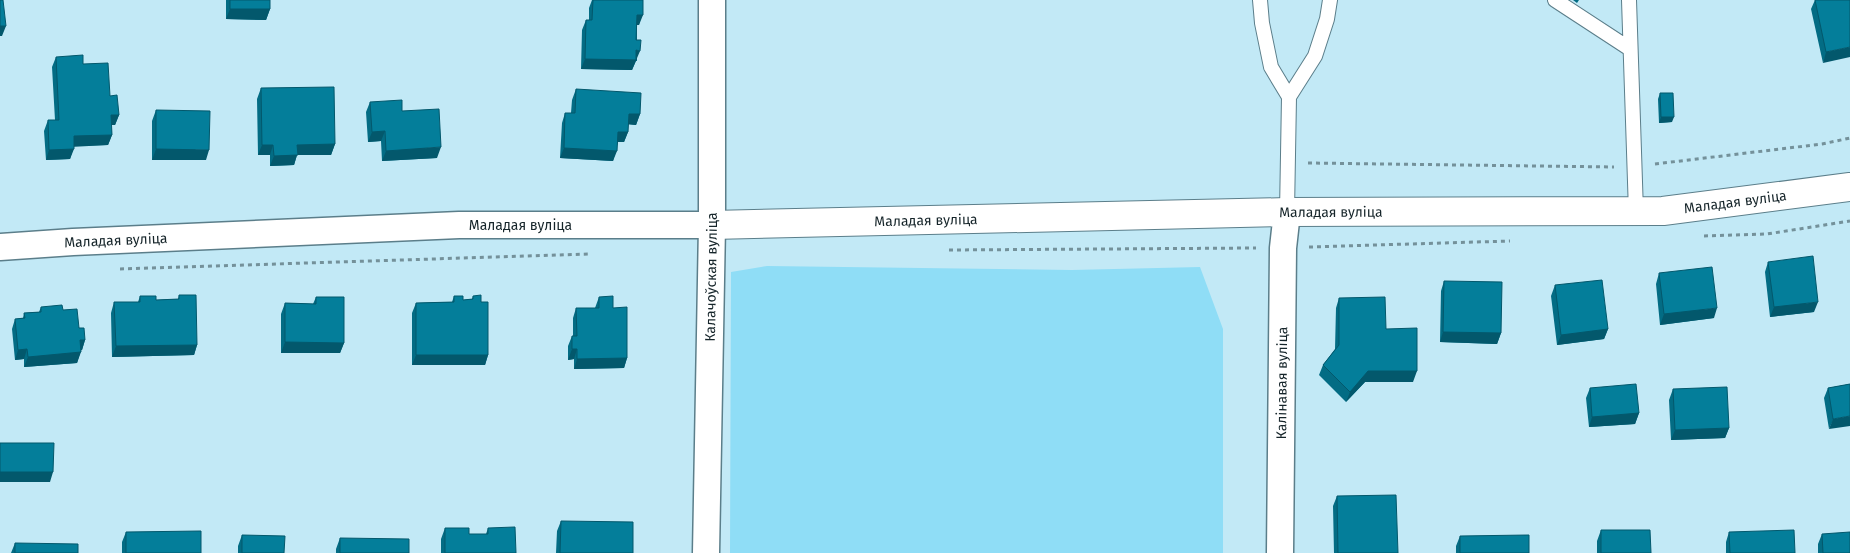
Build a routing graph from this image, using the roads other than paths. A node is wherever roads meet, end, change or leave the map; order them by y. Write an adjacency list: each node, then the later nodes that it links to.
1 (712, 0): 11 (street, Калачоўская вуліца)
2 (1260, 0): 7 (lane)
3 (1330, 0): 7 (lane)
4 (1555, 0): 6 (lane)
5 (1629, 0): 6 (lane)
6 (1630, 49): 10 (lane)
7 (1290, 97): 9 (lane)
8 (1850, 187): 10 (street, Маладая вуліца)
9 (1287, 212): 10 (street, Маладая вуліца); 11 (street, Маладая вуліца); 14 (street, Калінавая вуліца)
10 (1636, 212)
11 (712, 225): 12 (street, Маладая вуліца); 13 (street, Калачоўская вуліца)
12 (0, 247)
13 (706, 553)
14 (1280, 553)

